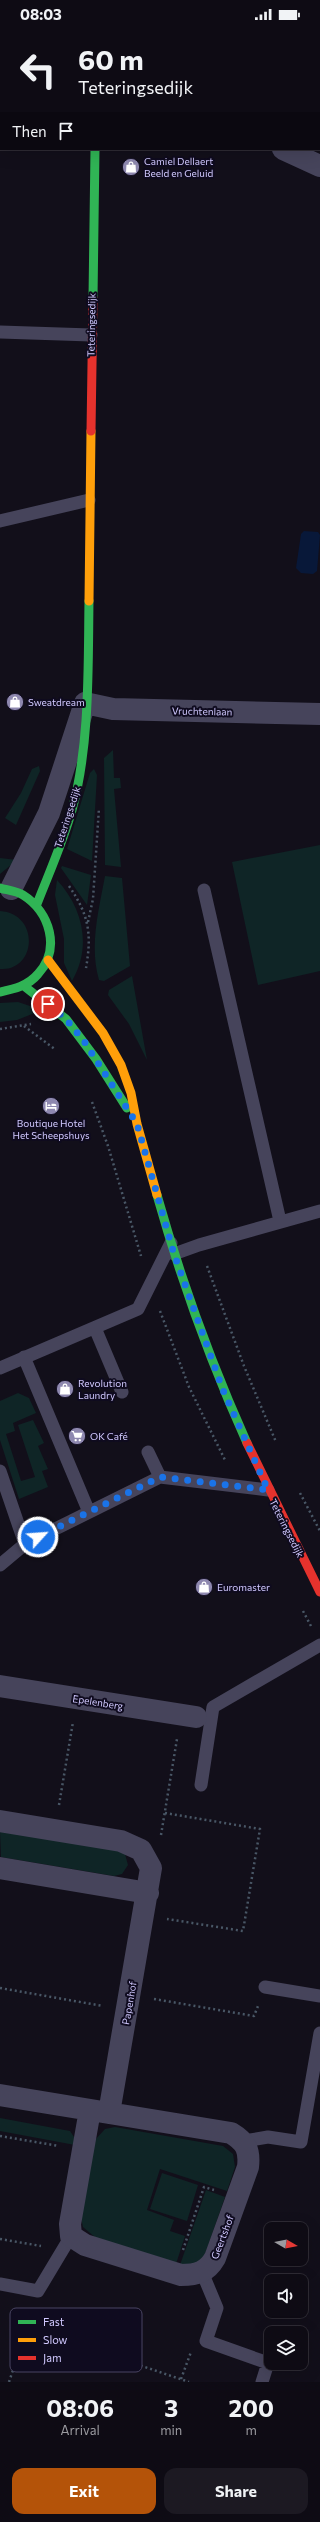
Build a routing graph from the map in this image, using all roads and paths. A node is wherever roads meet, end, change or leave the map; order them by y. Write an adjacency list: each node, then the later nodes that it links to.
1 (95, 150): 5 (main road, Teteringsedijk)
2 (285, 150): 3 (street)
3 (320, 166)
4 (0, 332): 5 (lane)
5 (91, 335): 6 (main road, Teteringsedijk)
6 (89, 500): 7 (lane); 8 (main road, Teteringsedijk)
7 (0, 521)
8 (85, 703): 9 (street, Vruchtenlaan); 10 (street, Teteringsedijk); 12 (main road, Teteringsedijk)
9 (320, 714)
10 (6, 889): 12 (main road)
11 (204, 890): 22 (lane)
12 (37, 904): 14 (main road)
13 (88, 923): 15 (path)
14 (48, 960): 16 (main road); 20 (main road, Teteringsedijk)
15 (86, 969)
16 (24, 986): 17 (main road); 20 (main road, Teteringsedijk)
17 (0, 992)
18 (24, 1026): 19 (path)
19 (0, 1029)
20 (137, 1124): 23 (main road, Teteringsedijk)
21 (320, 1211): 22 (lane)
22 (280, 1220): 23 (lane)
23 (173, 1248): 24 (lane); 31 (main road, Teteringsedijk)
24 (95, 1328): 25 (lane); 27 (lane)
25 (24, 1357): 26 (lane); 32 (lane)
26 (0, 1368)
27 (122, 1392)
28 (148, 1452): 30 (lane)
29 (0, 1471): 33 (lane)
30 (160, 1477): 31 (lane); 32 (lane)
31 (268, 1490): 35 (main road, Teteringsedijk)
32 (89, 1512): 33 (lane)
33 (25, 1544): 34 (lane)
34 (0, 1565)
35 (320, 1592)
36 (320, 1645): 39 (lane)
37 (0, 1686): 38 (street, Epelenberg)
38 (77, 1699): 39 (street, Epelenberg); 43 (path)
39 (196, 1717): 40 (lane); 41 (path)
40 (201, 1785)
41 (164, 1813): 44 (path); 47 (path)
42 (0, 1821): 43 (street)
43 (55, 1830): 44 (street)
44 (140, 1850): 46 (street, Papenhof)
45 (0, 1868): 46 (street)
46 (148, 1893): 47 (street, Papenhof)
47 (144, 1915): 51 (street, Papenhof)
48 (265, 1987): 50 (lane); 51 (path)
49 (0, 1988): 51 (path)
50 (320, 1996)
51 (129, 2002): 54 (street, Papenhof)
52 (320, 2033): 56 (lane)
53 (0, 2095): 54 (street)
54 (99, 2112): 56 (street); 57 (street)
55 (0, 2136): 57 (path)
56 (244, 2141): 58 (street, Geertshof)
57 (83, 2150): 60 (street)
58 (237, 2198): 61 (street, Geertshof); 62 (path)
59 (0, 2239): 60 (path)
60 (67, 2243): 62 (street); 64 (lane)
61 (202, 2272): 62 (street); 66 (lane)
62 (176, 2273)
63 (0, 2284): 64 (lane)
64 (38, 2291): 65 (path)
65 (33, 2308)
66 (206, 2341): 69 (path); 72 (lane)
67 (142, 2366): 69 (path)
68 (12, 2372): 70 (path)
69 (181, 2379): 71 (path)
70 (9, 2382)
71 (189, 2382)
72 (262, 2382)

